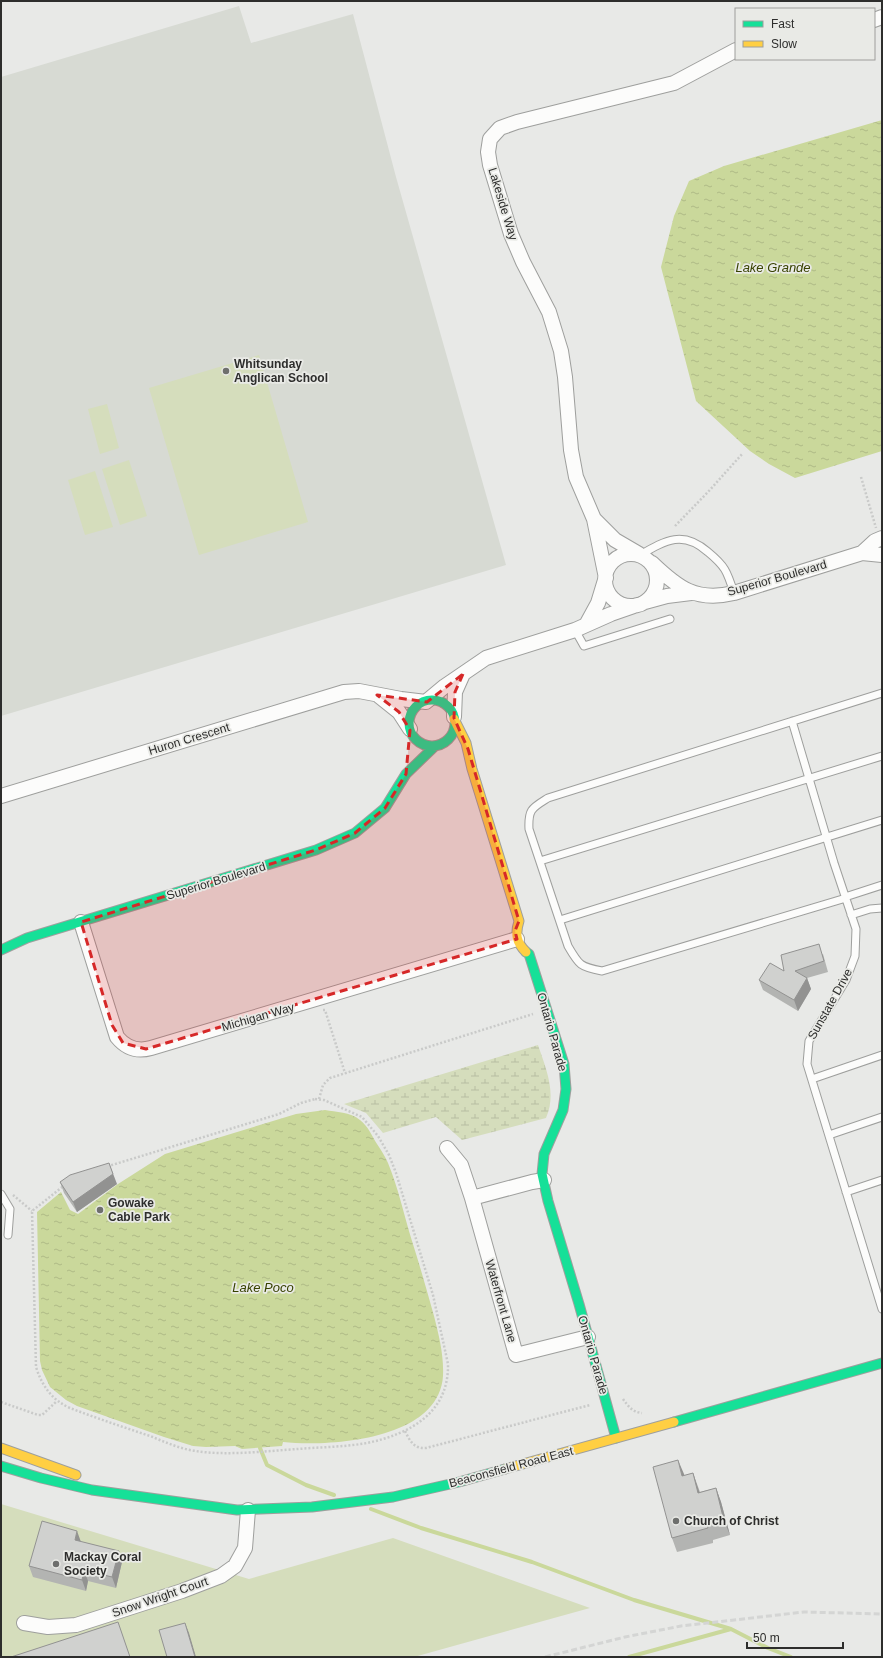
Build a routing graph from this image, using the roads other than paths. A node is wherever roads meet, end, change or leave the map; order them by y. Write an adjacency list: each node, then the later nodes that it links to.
1 (735, 51): 2 (street, Lakeside Way)
2 (594, 519): 5 (street, Lakeside Way); 8 (street, Lakeside Way)
3 (879, 534): 4 (street, Superior Boulevard)
4 (862, 553): 6 (street, Superior Boulevard); 10 (street, Superior Boulevard)
5 (639, 555): 7 (street); 8 (street); 10 (lane)
6 (882, 555)
7 (652, 563): 9 (street, Superior Boulevard); 11 (street)
8 (606, 578): 11 (street); 13 (street)
9 (691, 593): 10 (street, Superior Boulevard); 11 (street, Superior Boulevard)
10 (734, 593)
11 (640, 604): 13 (street, Superior Boulevard)
12 (670, 619): 13 (lane)
13 (580, 627): 14 (street, Superior Boulevard)
14 (463, 674): 17 (street, Superior Boulevard); 18 (street, Superior Boulevard)
15 (882, 693): 19 (lane)
16 (377, 695): 17 (street, Huron Crescent); 20 (street, Huron Crescent); 26 (street, Huron Crescent)
17 (427, 701): 18 (street); 20 (street)
18 (454, 718): 21 (street); 23 (street)
19 (792, 722): 25 (lane, Sunstate Drive); 29 (lane)
20 (410, 730): 21 (street); 24 (street, Superior Boulevard)
21 (436, 746): 23 (street); 24 (street, Superior Boulevard)
22 (882, 756): 25 (lane)
23 (472, 770): 36 (street)
24 (406, 774): 35 (street, Superior Boulevard)
25 (809, 778): 28 (lane, Sunstate Drive); 29 (lane)
26 (1, 796)
27 (882, 820): 28 (lane)
28 (826, 837): 31 (lane, Sunstate Drive); 34 (lane)
29 (540, 861): 34 (lane)
30 (882, 885): 31 (lane)
31 (846, 897): 33 (lane, Sunstate Drive); 34 (lane)
32 (882, 908): 33 (lane)
33 (851, 915): 39 (lane, Sunstate Drive)
34 (560, 920)
35 (81, 922): 36 (street, Michigan Way); 37 (street, Superior Boulevard)
36 (517, 939): 43 (street, Ontario Parade)
37 (1, 950)
38 (882, 1055): 39 (lane)
39 (812, 1079): 41 (lane, Sunstate Drive)
40 (882, 1117): 41 (lane)
41 (829, 1135): 45 (lane, Sunstate Drive)
42 (447, 1148): 47 (street, Waterfront Lane)
43 (544, 1180): 47 (street); 50 (street, Ontario Parade)
44 (882, 1180): 45 (lane)
45 (846, 1192): 49 (lane, Sunstate Drive)
46 (1, 1194): 48 (lane)
47 (472, 1198): 50 (street, Waterfront Lane)
48 (8, 1235)
49 (882, 1308)
50 (588, 1337): 52 (street, Ontario Parade)
51 (882, 1363): 52 (street, Beaconsfield Road East)
52 (616, 1438): 56 (street, Beaconsfield Road East)
53 (1, 1448): 55 (street, Beaconsfield Road East)
54 (1, 1466): 55 (street, Beaconsfield Road East)
55 (132, 1495): 56 (street, Beaconsfield Road East)
56 (248, 1510): 57 (street, Snow Wright Court)
57 (24, 1623)

